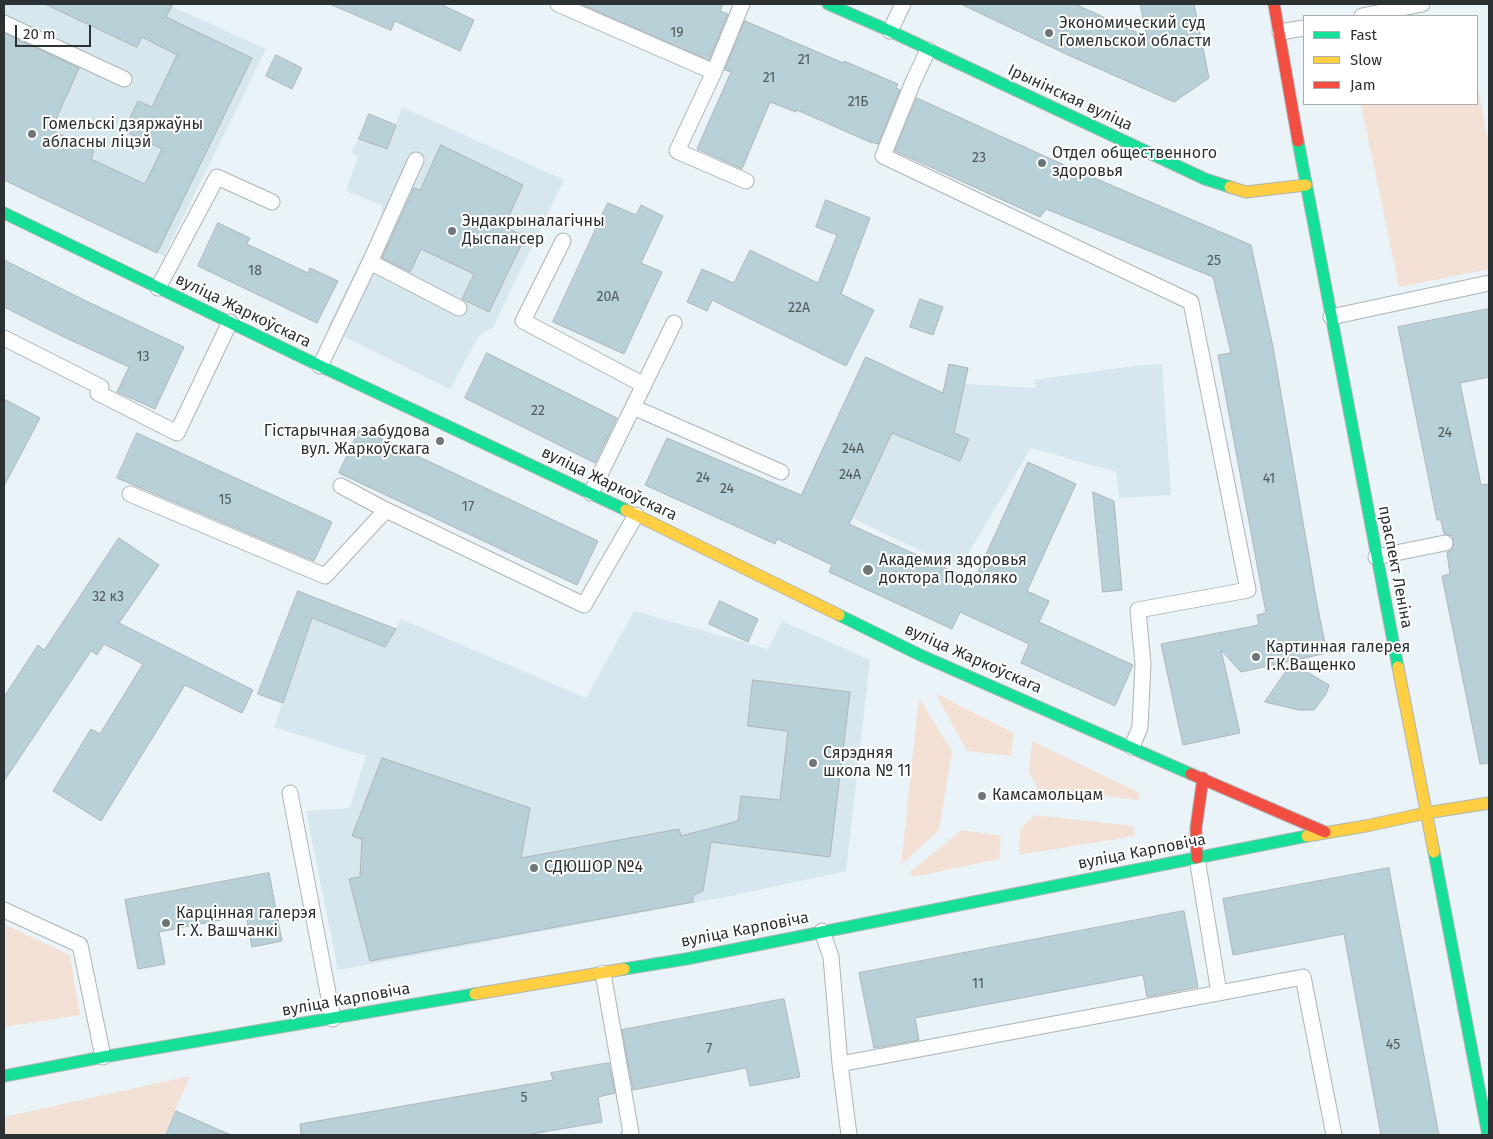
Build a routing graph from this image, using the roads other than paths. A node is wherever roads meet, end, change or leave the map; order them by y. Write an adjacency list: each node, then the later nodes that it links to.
1 (558, 4): 13 (lane)
2 (742, 4): 13 (lane)
3 (828, 4): 10 (street, Ірынінская вуліца)
4 (903, 4): 10 (lane)
5 (1274, 4): 11 (street, праспект Леніна)
6 (1422, 4): 7 (lane)
7 (1367, 15)
8 (4, 23): 14 (lane)
9 (1303, 28): 11 (lane)
10 (890, 31): 12 (street, Ірынінская вуліца)
11 (1280, 32): 17 (street, праспект Леніна)
12 (928, 50): 17 (street, Ірынінская вуліца); 40 (lane)
13 (714, 72): 16 (lane)
14 (124, 79)
15 (416, 160): 21 (lane)
16 (746, 181)
17 (1306, 186): 25 (street, праспект Леніна)
18 (272, 202): 23 (lane)
19 (4, 213): 23 (street, вуліца Жаркоўскага)
20 (563, 240): 30 (lane)
21 (370, 262): 24 (lane); 29 (lane)
22 (1489, 283): 25 (lane)
23 (158, 288): 26 (street, вуліца Жаркоўскага)
24 (459, 308)
25 (1331, 317): 39 (street, праспект Леніна)
26 (230, 322): 28 (lane); 29 (street, вуліца Жаркоўскага)
27 (674, 323): 30 (lane)
28 (4, 338)
29 (320, 366): 34 (street, вуліца Жаркоўскага)
30 (644, 385): 31 (lane)
31 (633, 407): 32 (lane); 34 (lane)
32 (782, 472)
33 (341, 486): 36 (lane)
34 (591, 492): 37 (street, вуліца Жаркоўскага)
35 (130, 494): 36 (lane)
36 (386, 510): 37 (lane)
37 (636, 515): 40 (street, вуліца Жаркоўскага)
38 (1446, 543): 39 (lane)
39 (1376, 557): 44 (street, праспект Леніна)
40 (1132, 747): 41 (street, вуліца Жаркоўскага)
41 (1203, 778): 45 (street, вуліца Жаркоўскага); 46 (street)
42 (290, 794): 51 (lane)
43 (1489, 803): 44 (street, вуліца Карповіча)
44 (1426, 813): 45 (street, вуліца Карповіча); 58 (street, праспект Леніна)
45 (1325, 832): 46 (street, вуліца Карповіча)
46 (1197, 858): 48 (street, вуліца Карповіча); 50 (lane)
47 (4, 910): 52 (lane)
48 (822, 931): 49 (street, вуліца Карповіча); 53 (lane)
49 (603, 973): 51 (street, вуліца Карповіча); 55 (lane)
50 (1219, 993): 53 (lane); 57 (lane)
51 (333, 1019): 52 (street, вуліца Карповіча)
52 (103, 1057): 54 (street, вуліца Карповіча)
53 (840, 1064): 56 (lane)
54 (4, 1076)
55 (629, 1135)
56 (849, 1135)
57 (1334, 1135)
58 (1488, 1135)

